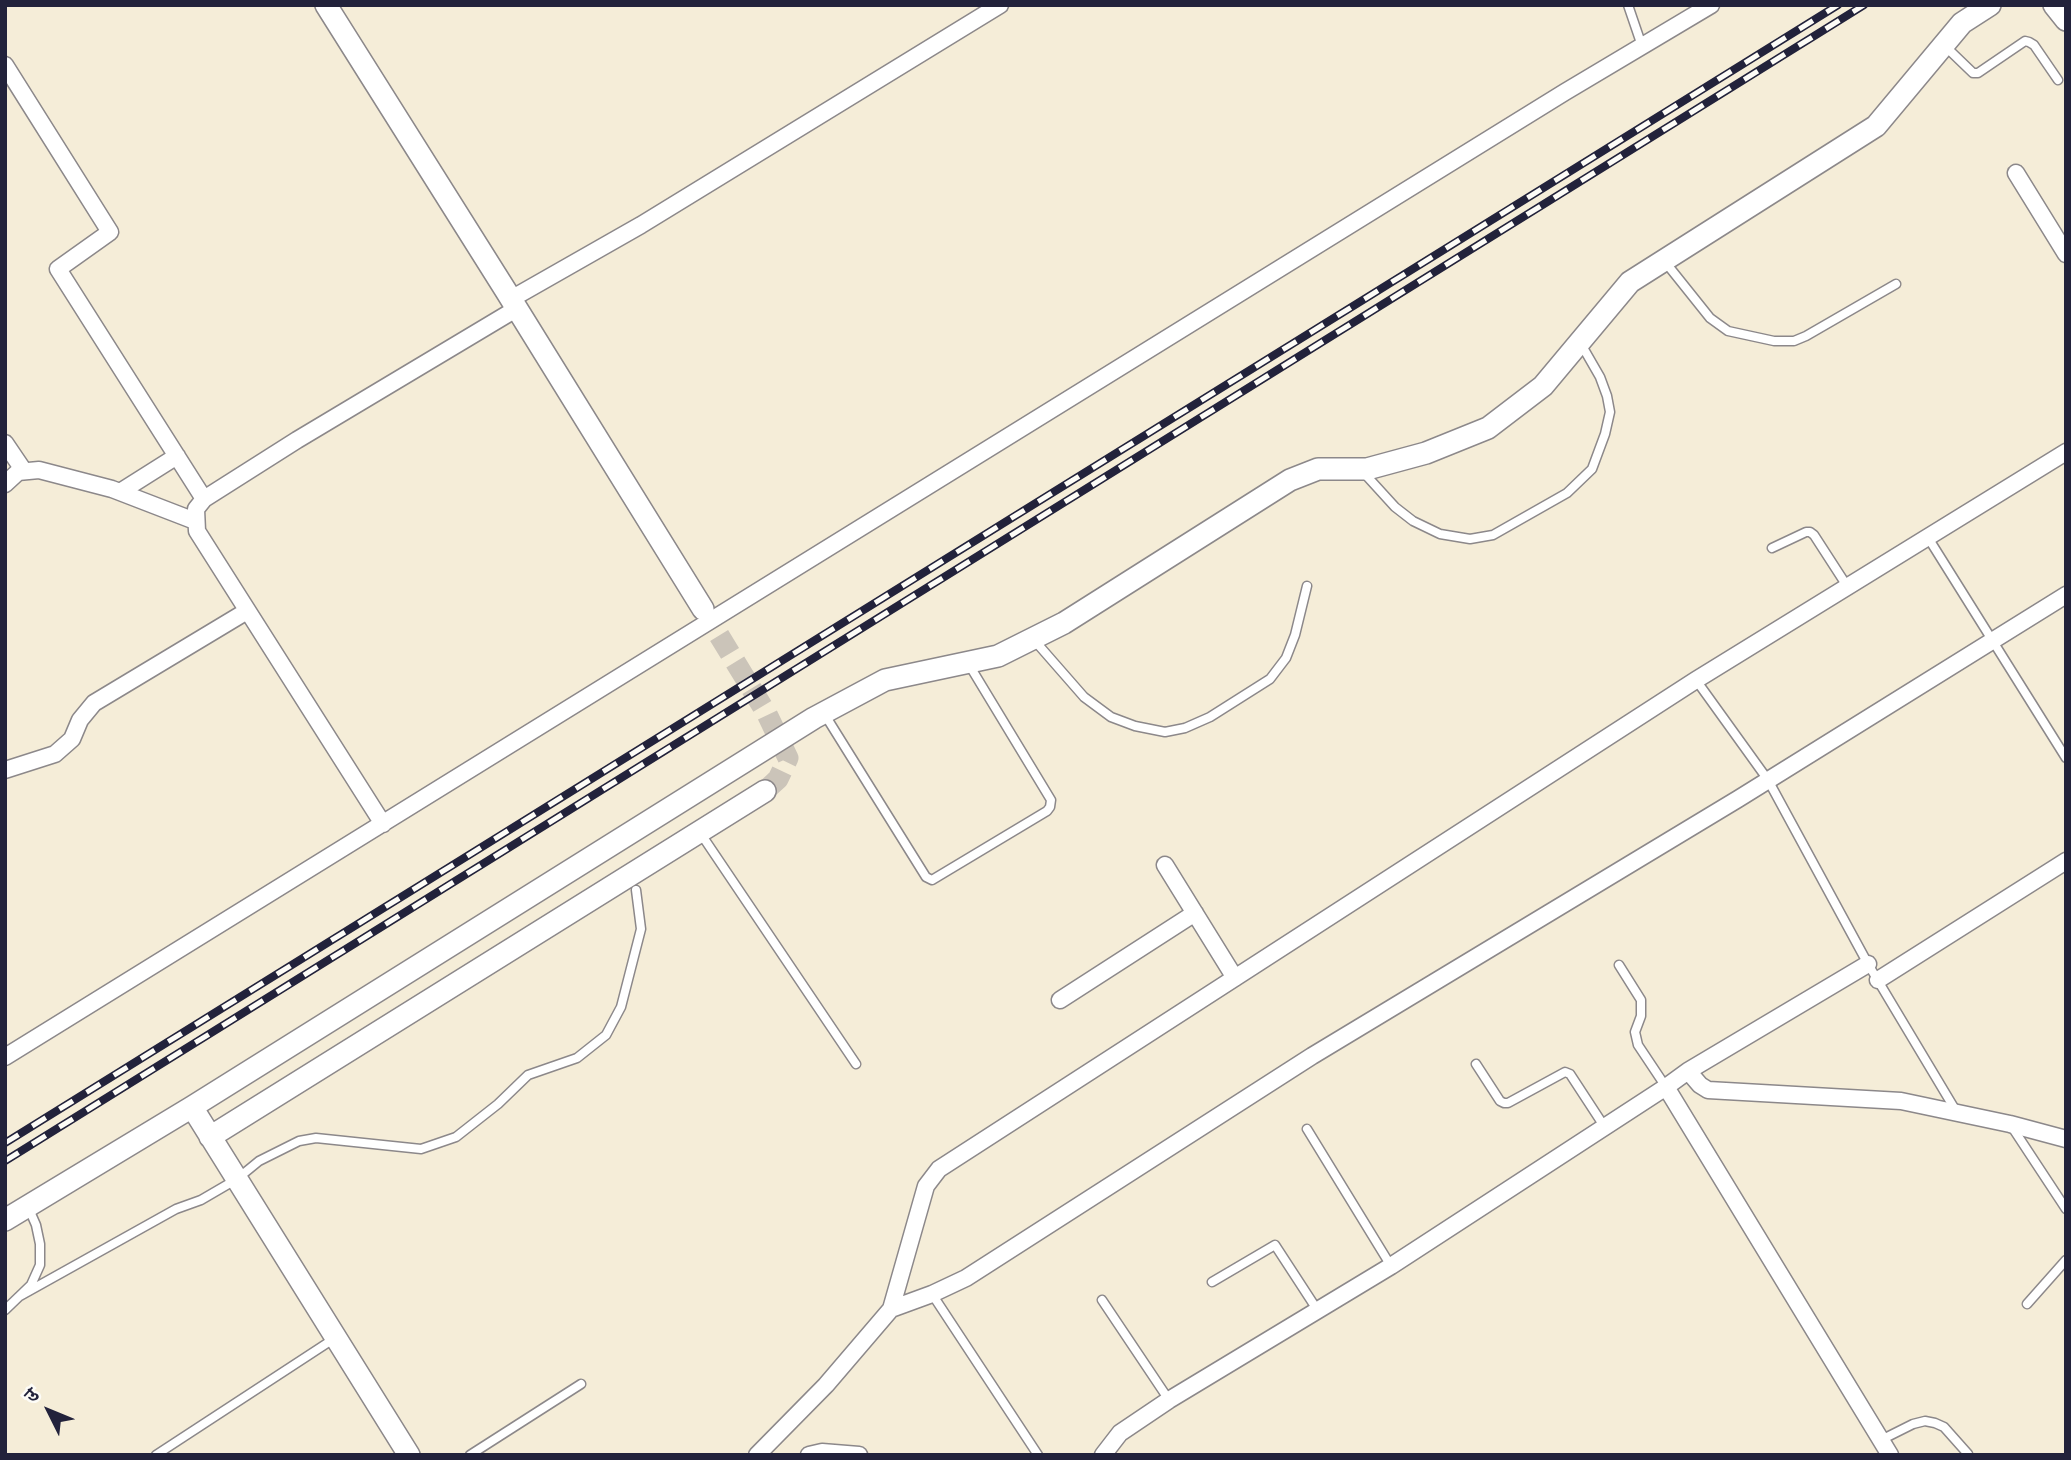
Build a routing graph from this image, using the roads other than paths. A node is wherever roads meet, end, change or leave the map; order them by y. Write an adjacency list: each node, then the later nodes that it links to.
1 (326, 5): 16 (street)
2 (1628, 5): 9 (lane)
3 (1711, 5): 9 (street)
4 (1990, 5): 8 (street)
5 (2054, 5): 7 (street)
6 (990, 8): 16 (street)
7 (2066, 20)
8 (1943, 45): 11 (lane); 14 (street)
9 (1642, 46): 43 (street)
10 (5, 65): 20 (street)
11 (2058, 80)
12 (2016, 173): 13 (street)
13 (2066, 254)
14 (1664, 261): 15 (lane); 17 (street)
15 (1896, 284)
16 (513, 304): 25 (street); 32 (street)
17 (1579, 341): 21 (street); 21 (lane)
18 (5, 443): 22 (street)
19 (2066, 452): 27 (street)
20 (177, 456): 24 (street); 25 (street)
21 (1361, 469): 34 (street)
22 (24, 471): 23 (street); 24 (street)
23 (5, 484)
24 (120, 492): 26 (street)
25 (205, 499): 26 (street)
26 (195, 521): 33 (street)
27 (1927, 536): 30 (street); 35 (lane)
28 (1772, 548): 30 (lane)
29 (1307, 586): 34 (lane)
30 (1847, 586): 37 (street)
31 (2066, 595): 35 (street)
32 (703, 609)
33 (247, 611): 40 (street); 43 (street)
34 (1033, 638): 36 (street)
35 (1992, 641): 39 (lane); 41 (street)
36 (968, 662): 38 (street); 38 (lane)
37 (1696, 680): 41 (lane); 51 (street)
38 (823, 712): 59 (street)
39 (2066, 758)
40 (5, 769)
41 (1768, 780): 49 (lane); 73 (street)
42 (765, 791): 44 (street)
43 (383, 824): 54 (street)
44 (699, 832): 55 (lane); 64 (street)
45 (2066, 861): 52 (street)
46 (1165, 865): 48 (street)
47 (636, 890): 66 (lane)
48 (1195, 914): 51 (street); 53 (street)
49 (1868, 964): 52 (lane); 57 (street)
50 (1619, 965): 58 (lane)
51 (1235, 978): 77 (street)
52 (1878, 980): 60 (lane)
53 (1060, 1000)
54 (5, 1057)
55 (856, 1063)
56 (1476, 1065): 62 (lane)
57 (1688, 1071): 58 (street); 60 (street)
58 (1666, 1087): 62 (street); 83 (street)
59 (192, 1107): 64 (street); 67 (street)
60 (1957, 1113): 61 (street)
61 (2010, 1124): 65 (street); 68 (lane)
62 (1604, 1126): 71 (street)
63 (1307, 1129): 71 (lane)
64 (210, 1136): 66 (street)
65 (2066, 1139)
66 (237, 1179): 74 (lane); 80 (street)
67 (28, 1207): 69 (street); 74 (lane)
68 (2066, 1209)
69 (5, 1220)
70 (2066, 1259): 76 (lane)
71 (1391, 1266): 79 (street)
72 (1212, 1282): 79 (lane)
73 (932, 1294): 77 (street); 91 (lane)
74 (20, 1296): 78 (lane)
75 (1102, 1300): 82 (lane)
76 (2027, 1304)
77 (891, 1309): 88 (street)
78 (5, 1310)
79 (1318, 1311): 82 (street)
80 (336, 1337): 85 (lane); 86 (street)
81 (581, 1384): 87 (lane)
82 (1170, 1400): 92 (street)
83 (1881, 1440): 84 (lane); 93 (street)
84 (1968, 1454)
85 (156, 1455)
86 (410, 1455)
87 (470, 1455)
88 (757, 1455)
89 (809, 1455): 90 (street)
90 (859, 1455)
91 (1038, 1455)
92 (1103, 1455)
93 (1890, 1455)

